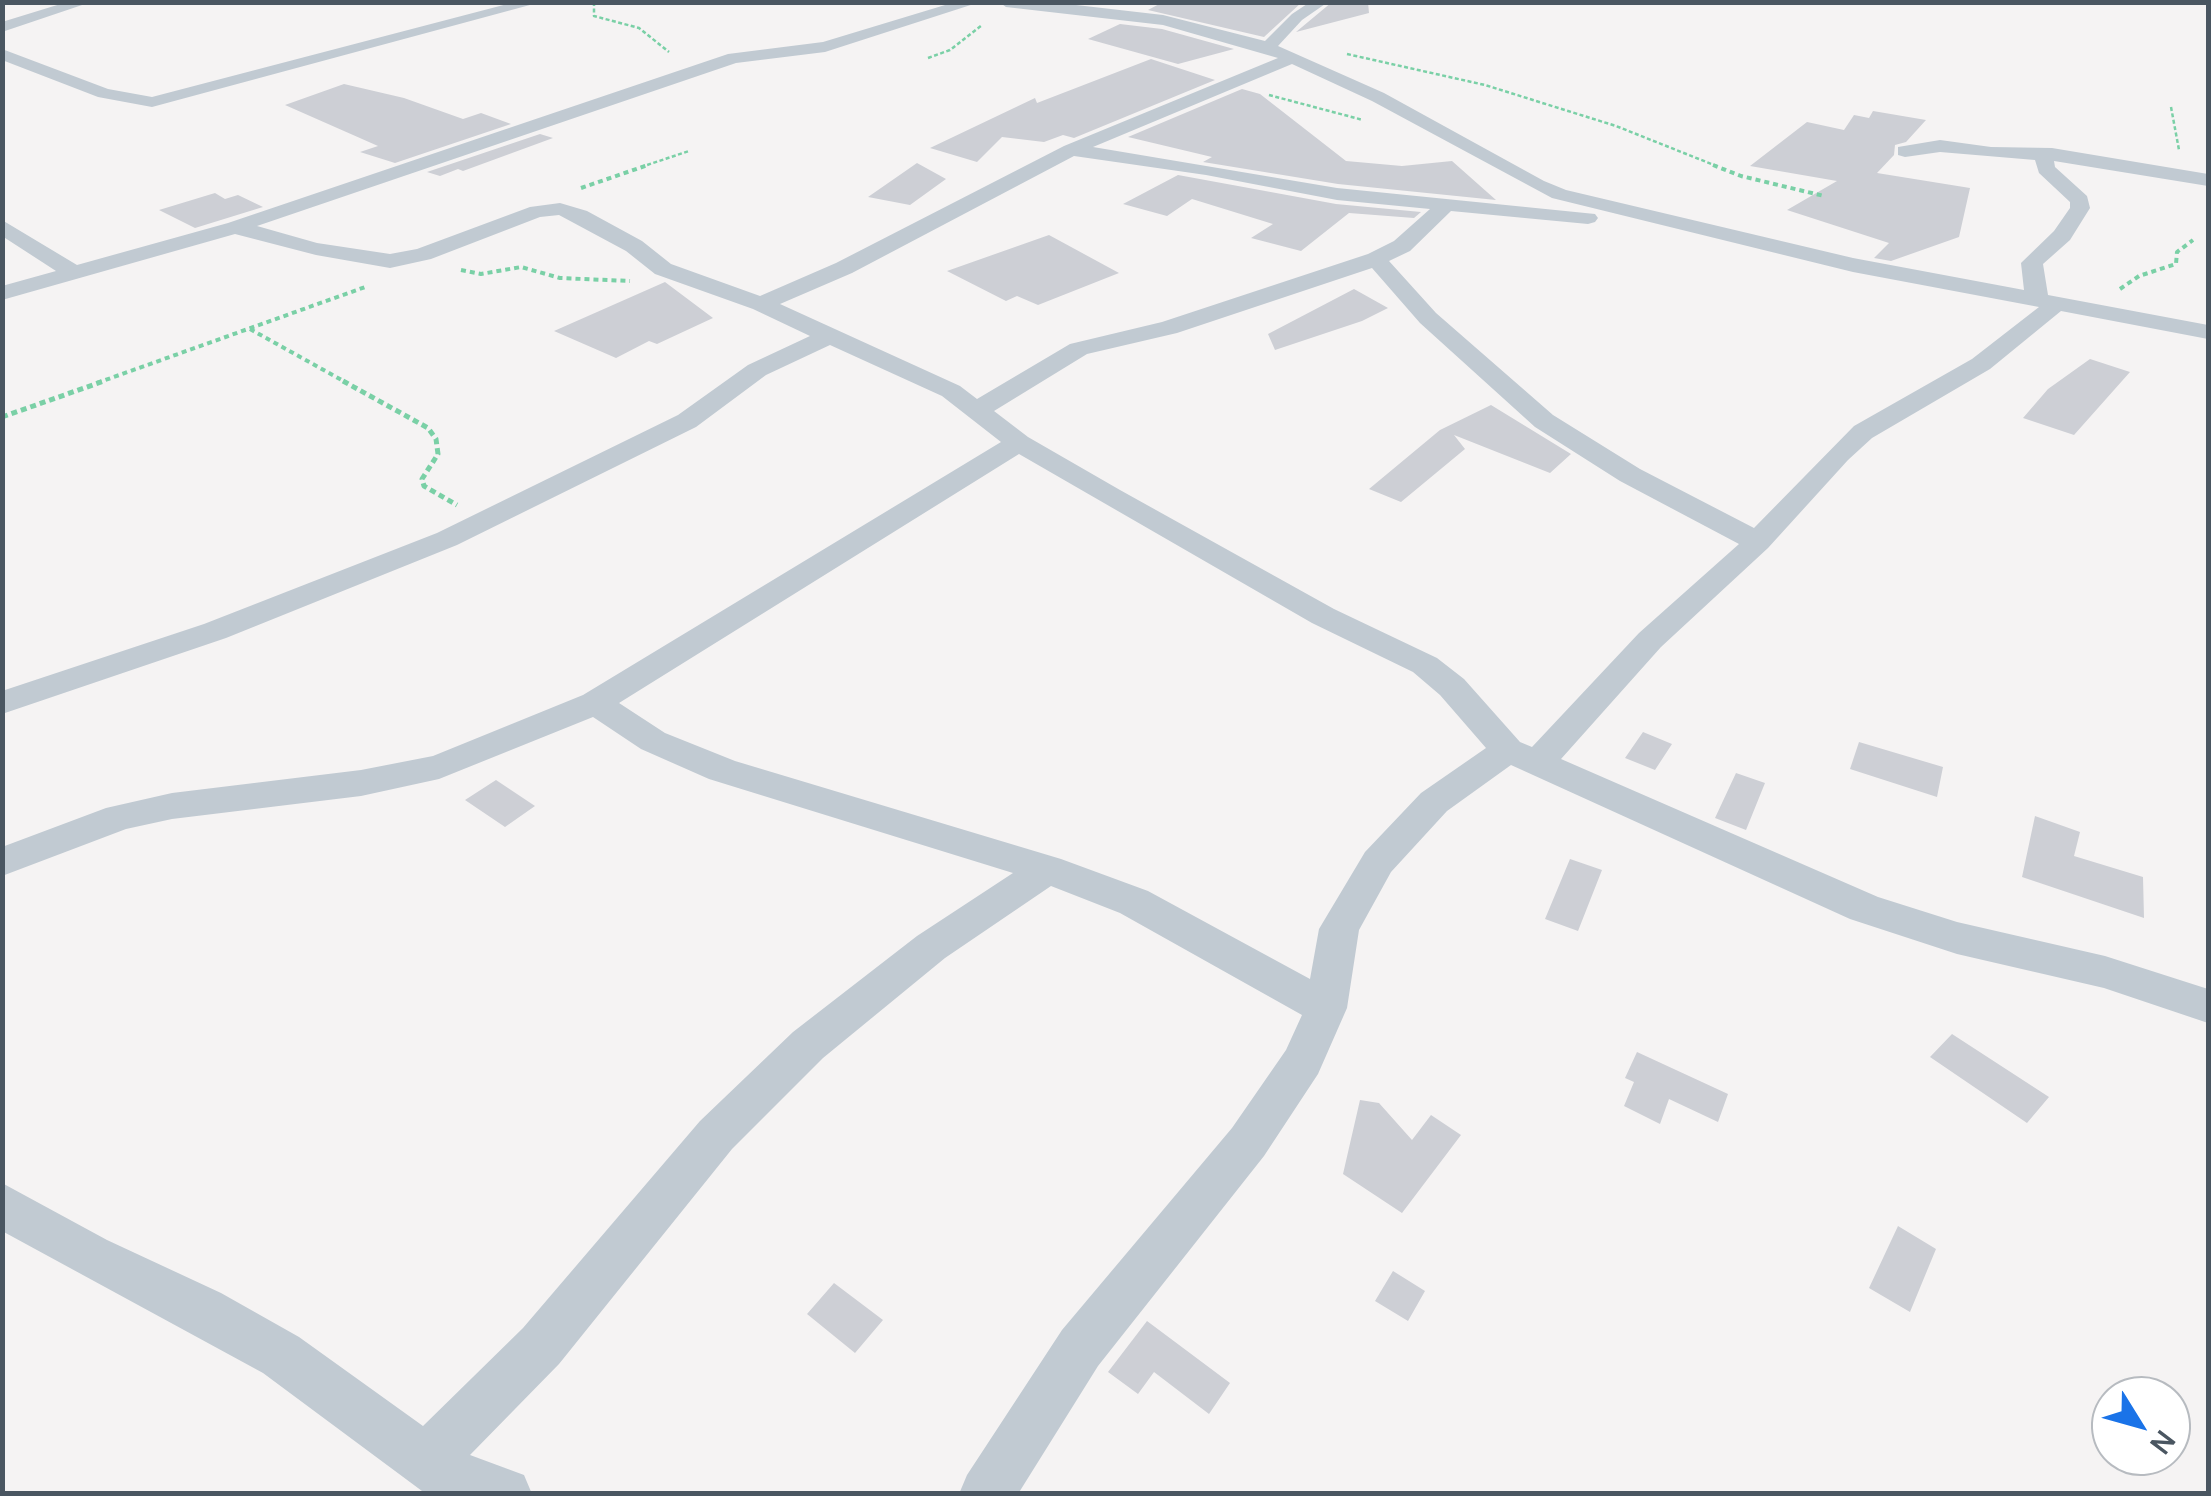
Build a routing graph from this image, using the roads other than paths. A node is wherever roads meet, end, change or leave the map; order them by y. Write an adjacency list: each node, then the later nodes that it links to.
1 (84, 2): 6 (street)
2 (534, 2): 8 (street)
3 (972, 2): 15 (street)
4 (1321, 2): 7 (street)
5 (1012, 3): 7 (street)
6 (2, 26)
7 (1268, 47): 9 (street)
8 (2, 54)
9 (1298, 60): 10 (street); 16 (street)
10 (1071, 150): 14 (street); 22 (street)
11 (1905, 151): 12 (street)
12 (2052, 154): 13 (street); 21 (street)
13 (2208, 180)
14 (1444, 207): 16 (street); 18 (street)
15 (236, 227): 19 (street); 22 (street)
16 (1694, 227): 21 (street)
17 (6, 232): 19 (street)
18 (1376, 259): 25 (street); 27 (street)
19 (74, 273): 20 (street)
20 (2, 294)
21 (2046, 302): 23 (street); 27 (street)
22 (761, 304): 24 (street)
23 (2208, 332)
24 (831, 335): 25 (street); 28 (street)
25 (977, 410): 26 (street)
26 (1019, 442): 29 (street); 30 (street)
27 (1758, 542): 30 (street)
28 (2, 703)
29 (595, 703): 31 (street); 32 (street)
30 (1522, 757): 33 (street); 34 (street)
31 (2, 862)
32 (1047, 869): 34 (street); 36 (street)
33 (2208, 1006)
34 (1326, 1008): 38 (street)
35 (4, 1208): 36 (street)
36 (426, 1461): 37 (street)
37 (506, 1494)
38 (986, 1494)

